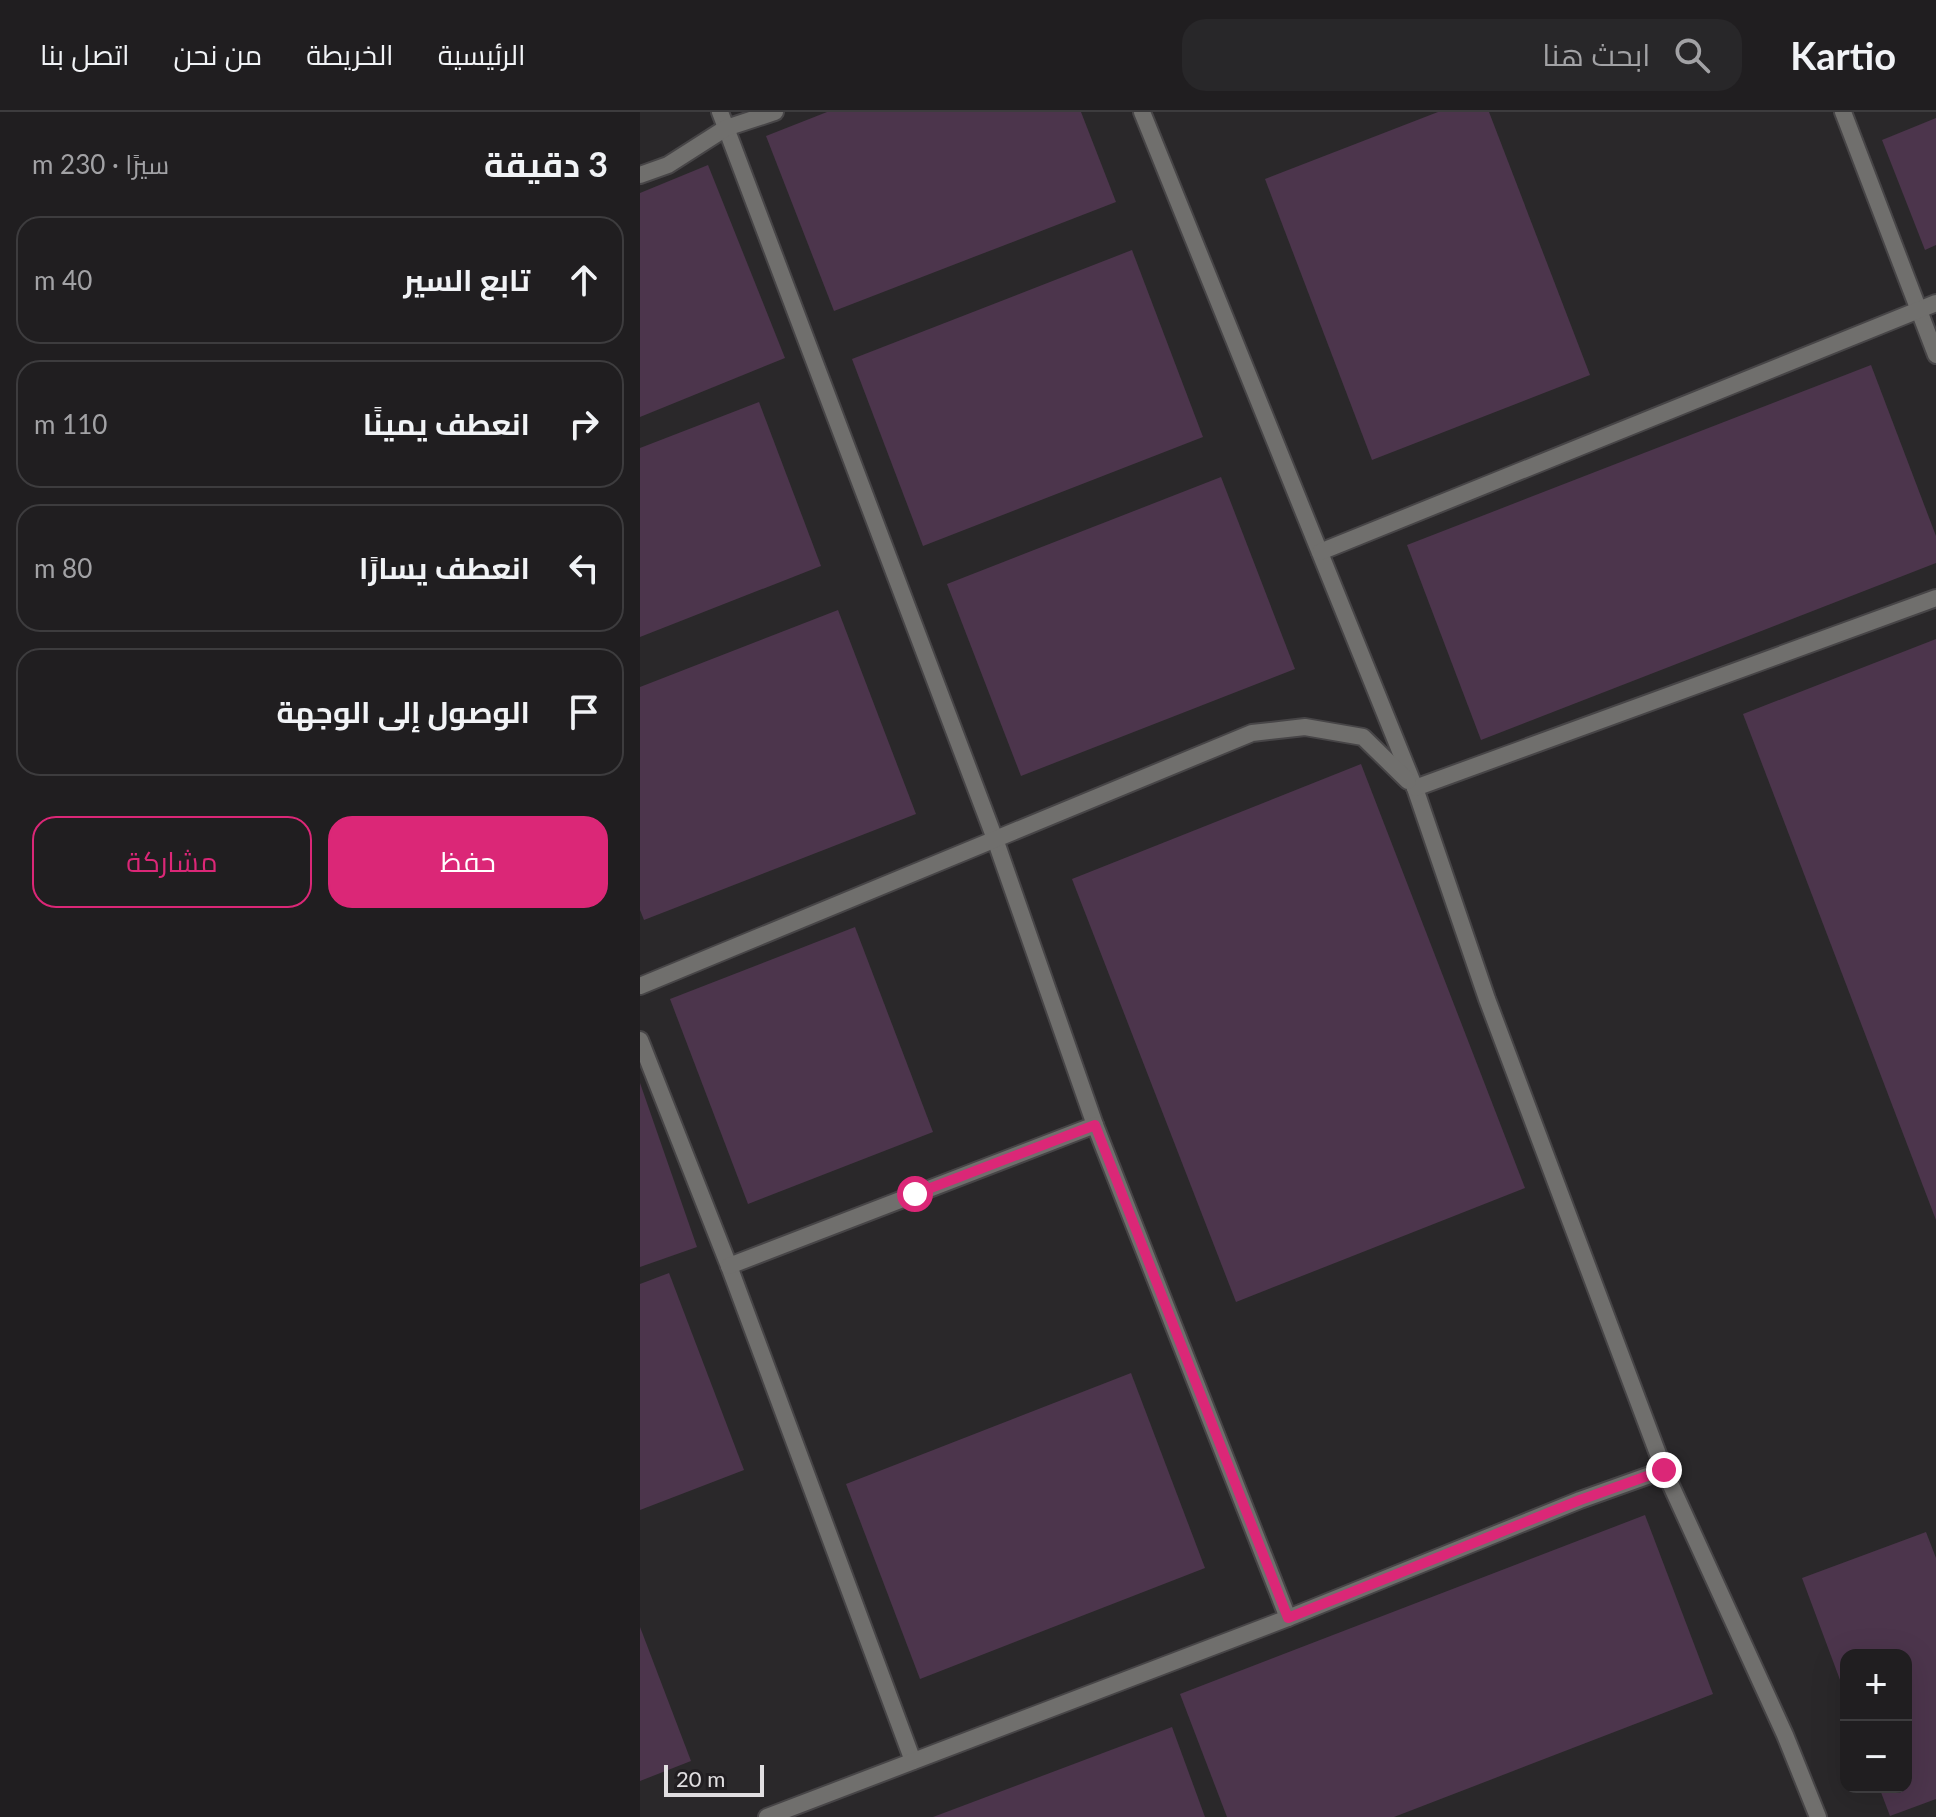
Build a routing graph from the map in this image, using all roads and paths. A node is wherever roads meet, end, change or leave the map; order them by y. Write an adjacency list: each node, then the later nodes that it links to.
1 (720, 112): 5 (lane)
2 (775, 112): 5 (lane)
3 (1142, 112): 10 (lane)
4 (1843, 112): 8 (lane)
5 (726, 128): 6 (lane); 13 (lane)
6 (640, 175)
7 (1936, 303): 8 (lane)
8 (1919, 310): 9 (lane); 10 (lane)
9 (1936, 355)
10 (1320, 552): 12 (lane)
11 (1936, 598): 12 (lane)
12 (1415, 788): 13 (lane); 18 (lane)
13 (995, 839): 14 (lane); 16 (lane)
14 (640, 986)
15 (640, 1040): 17 (lane)
16 (1095, 1125): 17 (lane); 19 (lane)
17 (729, 1266): 20 (lane)
18 (1664, 1470): 19 (lane); 22 (lane)
19 (1288, 1618): 20 (lane)
20 (913, 1761): 21 (lane)
21 (767, 1817)
22 (1818, 1817)

